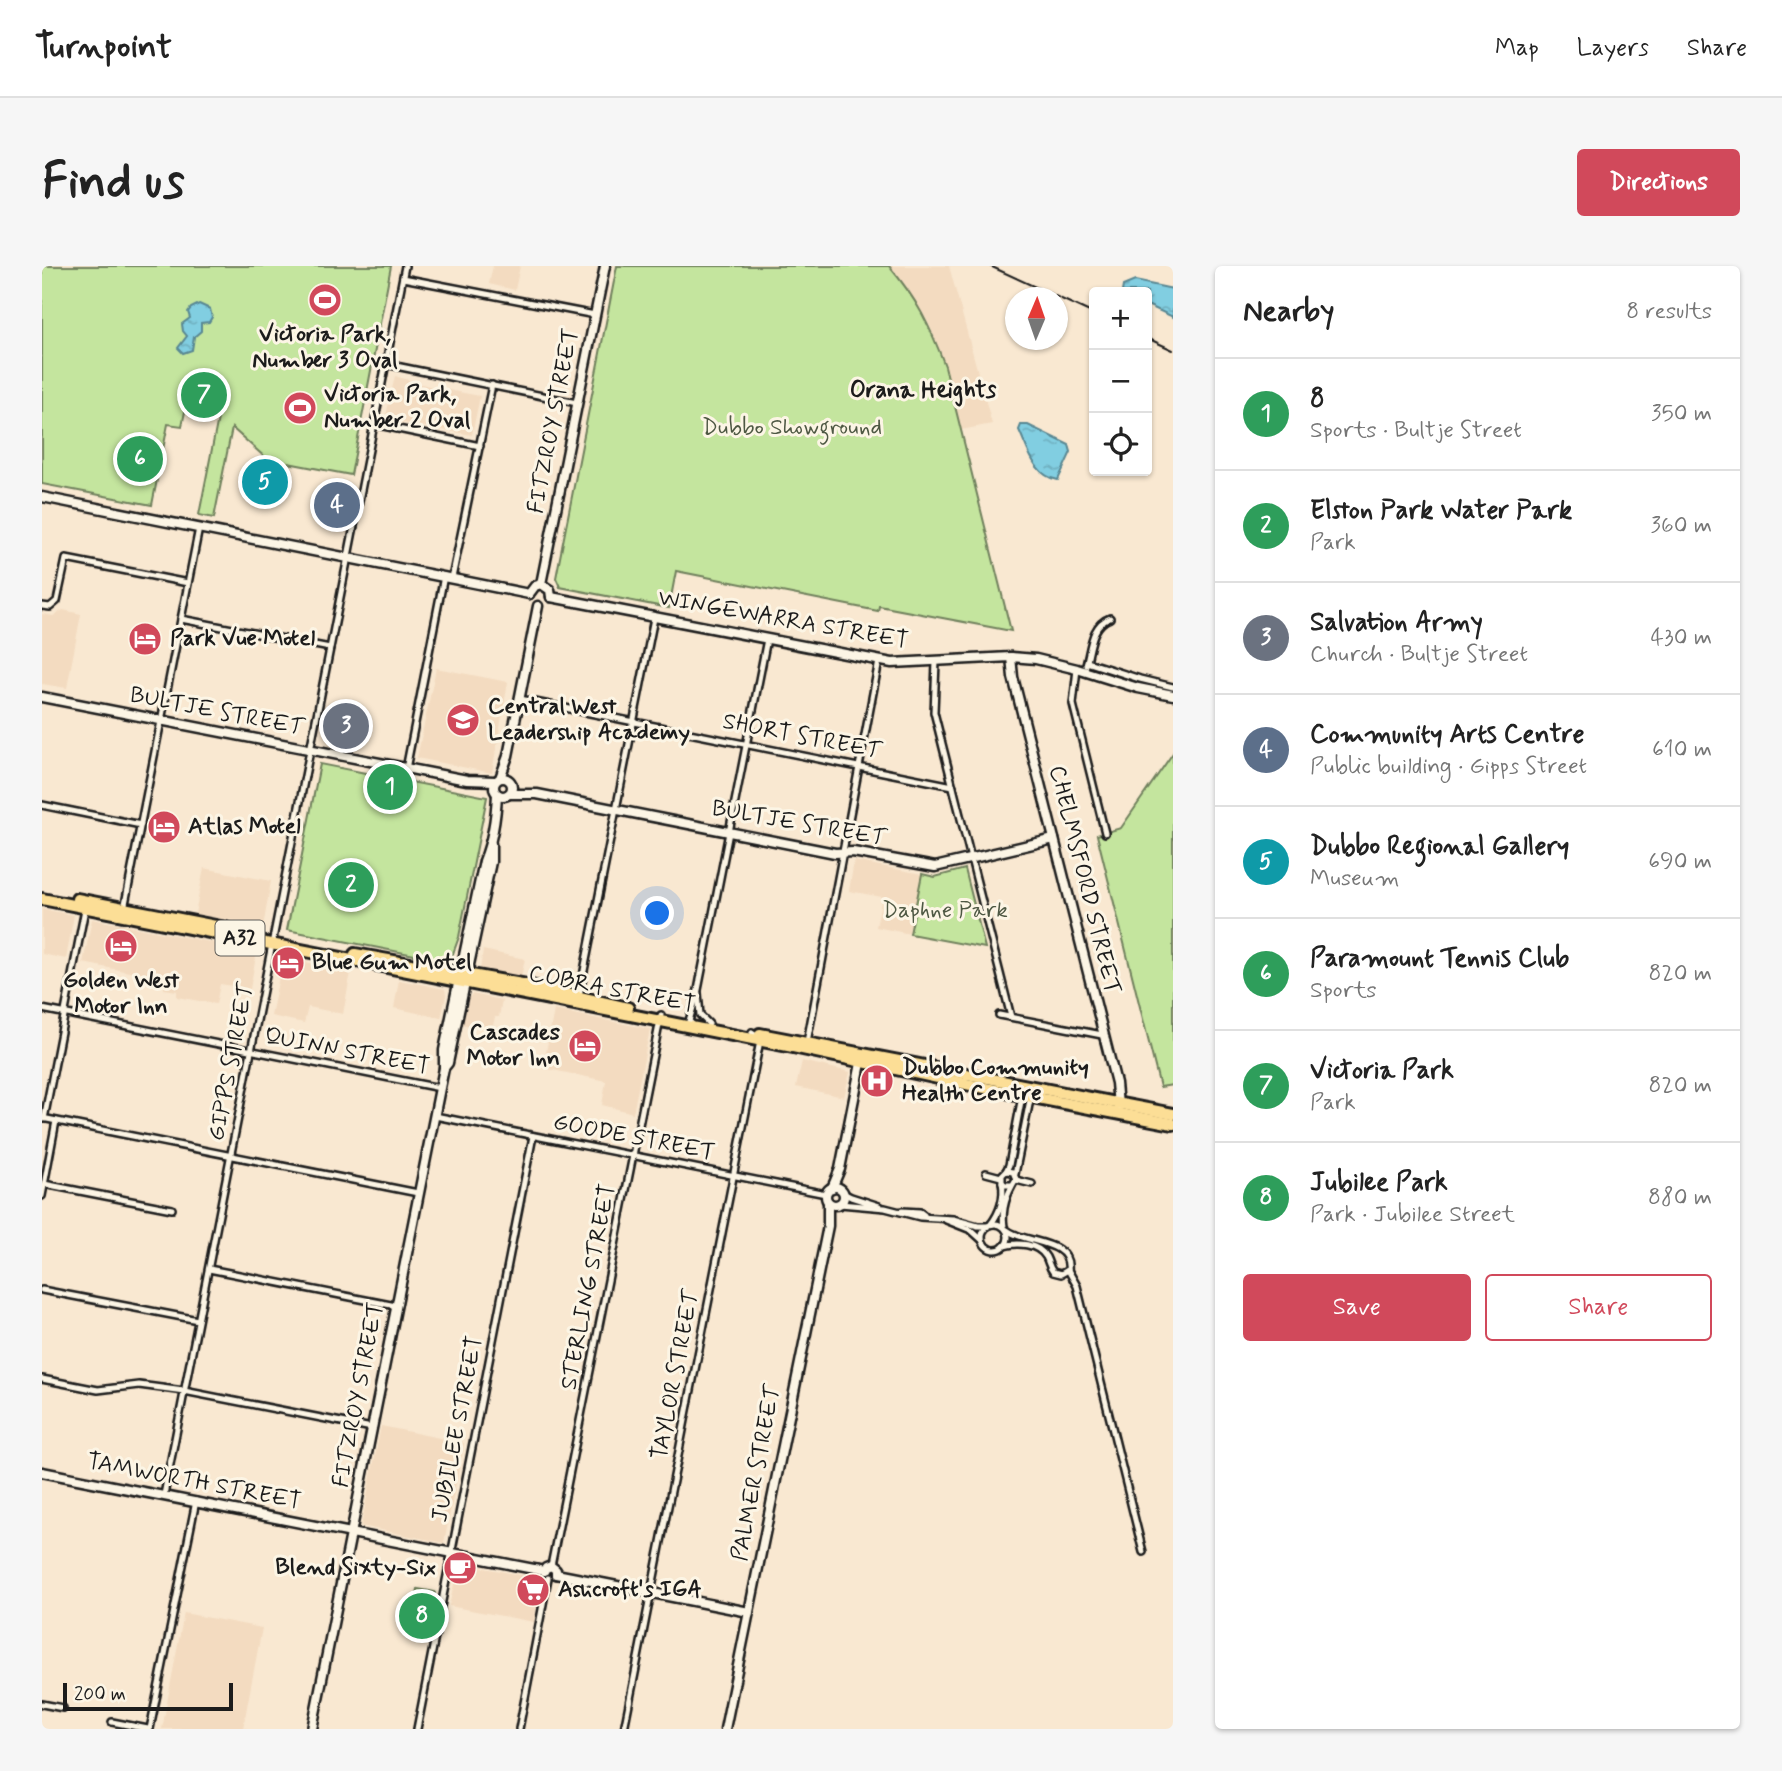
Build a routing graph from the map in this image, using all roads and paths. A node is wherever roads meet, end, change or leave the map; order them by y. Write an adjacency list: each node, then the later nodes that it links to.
1 (405, 266): 3 (street, GIPPS STREET)
2 (605, 266): 4 (street, FITZROY STREET)
3 (402, 278): 4 (street); 5 (street, GIPPS STREET)
4 (595, 316): 7 (street, FITZROY STREET)
5 (386, 364): 6 (street); 8 (street, GIPPS STREET)
6 (492, 385): 7 (street); 9 (street)
7 (577, 403): 15 (street, FITZROY STREET)
8 (373, 424): 9 (street); 12 (street, GIPPS STREET)
9 (480, 446): 13 (street)
10 (42, 497): 11 (street)
11 (199, 528): 12 (street); 14 (street)
12 (348, 557): 13 (street); 24 (street, GIPPS STREET)
13 (448, 577): 16 (street); 38 (street)
14 (188, 583): 18 (street); 22 (street)
15 (541, 584): 16 (street); 17 (street)
16 (529, 594): 19 (street)
17 (551, 597): 19 (street); 20 (street, WINGEWARRA STREET)
18 (42, 606)
19 (538, 606): 32 (street, FITZROY STREET)
20 (654, 618): 23 (street, WINGEWARRA STREET); 34 (street)
21 (1110, 618): 28 (street)
22 (181, 619): 24 (street); 33 (street)
23 (767, 639): 26 (street, WINGEWARRA STREET); 35 (street)
24 (330, 648): 36 (street, GIPPS STREET)
25 (1011, 657): 27 (street, WINGEWARRA STREET); 28 (street, WINGEWARRA STREET); 49 (street, CHELMSFORD STREET)
26 (879, 661): 27 (street, WINGEWARRA STREET); 37 (street)
27 (936, 662): 40 (street)
28 (1083, 667): 29 (street, WINGEWARRA STREET); 30 (street, WINGEWARRA STREET); 48 (street)
29 (1173, 687)
30 (1173, 695)
31 (42, 697): 33 (street, BULTJE STREET)
32 (520, 699): 34 (street, SHORT STREET); 39 (street, FITZROY STREET)
33 (161, 720): 36 (street, BULTJE STREET); 46 (street)
34 (633, 722): 35 (street, SHORT STREET); 44 (street)
35 (747, 744): 37 (street, SHORT STREET); 47 (street)
36 (310, 750): 38 (street, BULTJE STREET); 56 (street, GIPPS STREET)
37 (860, 766): 40 (street, SHORT STREET); 50 (street)
38 (406, 769): 39 (street, BULTJE STREET)
39 (501, 784): 41 (street, BULTJE STREET); 41 (street, FITZROY STREET); 42 (street, BULTJE STREET); 45 (street, FITZROY STREET)
40 (953, 786): 51 (street)
41 (508, 794): 42 (street, BULTJE STREET); 45 (street, FITZROY STREET)
42 (537, 794): 44 (street, BULTJE STREET)
43 (42, 806): 46 (street)
44 (616, 810): 47 (street, BULTJE STREET); 59 (street)
45 (496, 822): 57 (street, FITZROY STREET)
46 (141, 825): 55 (street)
47 (729, 832): 50 (street, BULTJE STREET); 58 (street)
48 (1105, 833)
49 (1054, 839): 51 (street, BULTJE STREET); 68 (street, CHELMSFORD STREET)
50 (843, 852): 51 (street, BULTJE STREET); 70 (street)
51 (972, 859): 63 (street)
52 (42, 893): 54 (highway, COBRA STREET / A32)
53 (42, 899): 54 (highway, COBRA STREET / A32)
54 (86, 904): 55 (highway, COBRA STREET / A32); 61 (street)
55 (123, 911): 56 (highway, COBRA STREET / A32)
56 (274, 942): 57 (highway, COBRA STREET / A32); 72 (street, GIPPS STREET)
57 (463, 978): 59 (highway, COBRA STREET / A32); 75 (street, FITZROY STREET)
58 (698, 990): 65 (street); 66 (street)
59 (578, 1000): 64 (highway, COBRA STREET / A32)
60 (42, 1009): 61 (street, QUINN STREET)
61 (65, 1014): 72 (street, QUINN STREET); 80 (street)
62 (999, 1014): 63 (street)
63 (1011, 1017): 68 (street)
64 (661, 1018): 65 (highway, COBRA STREET / A32); 66 (highway, COBRA STREET / A32); 85 (street, STERLING STREET)
65 (689, 1020): 66 (highway, COBRA STREET / A32)
66 (711, 1028): 67 (highway, COBRA STREET / A32); 69 (highway, COBRA STREET / A32)
67 (751, 1032): 69 (street); 70 (highway, COBRA STREET / A32)
68 (1102, 1035): 77 (street, CHELMSFORD STREET)
69 (760, 1041): 71 (highway, COBRA STREET / A32); 88 (street, TAYLOR STREET)
70 (807, 1042): 71 (highway); 73 (highway, COBRA STREET / A32)
71 (793, 1047): 73 (highway, COBRA STREET / A32)
72 (251, 1051): 75 (street, QUINN STREET); 84 (street, GIPPS STREET)
73 (845, 1054): 74 (highway); 76 (highway, COBRA STREET / A32)
74 (862, 1063): 76 (highway, COBRA STREET / A32); 94 (street, PALMER STREET)
75 (440, 1088): 79 (street, FITZROY STREET)
76 (1028, 1091): 77 (highway, COBRA STREET / A32); 86 (street); 90 (street)
77 (1118, 1107): 78 (highway, COBRA STREET / A32); 82 (highway, COBRA STREET / A32)
78 (1173, 1114)
79 (435, 1116): 83 (street, GOODE STREET); 93 (street, FITZROY STREET)
80 (43, 1119): 81 (street)
81 (56, 1121): 84 (street); 91 (street)
82 (1173, 1124)
83 (533, 1136): 85 (street, GOODE STREET); 117 (street, JUBILEE STREET)
84 (231, 1156): 93 (street); 105 (street, GIPPS STREET)
85 (633, 1156): 88 (street, GOODE STREET); 119 (street, STERLING STREET)
86 (1006, 1171): 89 (street); 90 (street)
87 (986, 1173): 89 (street)
88 (734, 1175): 94 (street, GOODE STREET); 120 (street, TAYLOR STREET)
89 (1001, 1179): 90 (street); 100 (street)
90 (1014, 1180): 92 (street); 102 (street)
91 (44, 1184): 95 (street); 98 (street)
92 (1032, 1184)
93 (418, 1193): 108 (street, FITZROY STREET)
94 (834, 1193): 96 (street, PALMER STREET); 96 (street); 97 (street, GOODE STREET); 101 (street, PALMER STREET)
95 (42, 1196)
96 (840, 1204): 97 (street); 101 (street, PALMER STREET)
97 (885, 1208): 99 (street)
98 (172, 1209)
99 (943, 1219): 100 (street); 103 (street)
100 (989, 1225): 102 (street); 103 (street)
101 (828, 1226): 121 (street, PALMER STREET)
102 (1005, 1229): 104 (street); 106 (street)
103 (983, 1240): 104 (street)
104 (1004, 1246): 106 (street)
105 (209, 1269): 108 (street); 109 (street, GIPPS STREET)
106 (1068, 1269): 118 (street)
107 (42, 1290): 109 (street)
108 (396, 1306): 112 (street, FITZROY STREET)
109 (198, 1320): 111 (street, GIPPS STREET)
110 (42, 1379): 111 (street)
111 (184, 1391): 112 (street); 114 (street, GIPPS STREET)
112 (372, 1428): 116 (street, FITZROY STREET)
113 (42, 1472): 114 (street, TAMWORTH STREET)
114 (164, 1495): 115 (street, TAMWORTH STREET)
115 (196, 1501): 116 (street, TAMWORTH STREET); 125 (street)
116 (351, 1533): 117 (street, TAMWORTH STREET); 126 (street, FITZROY STREET)
117 (451, 1552): 119 (street, TAMWORTH STREET); 127 (street, JUBILEE STREET)
118 (1143, 1552)
119 (550, 1572): 120 (street, TAMWORTH STREET); 128 (street, STERLING STREET)
120 (651, 1592): 121 (street, TAMWORTH STREET); 129 (street, TAYLOR STREET)
121 (750, 1612): 130 (street, PALMER STREET)
122 (42, 1704): 123 (street)
123 (63, 1708)
124 (112, 1722): 125 (street)
125 (149, 1729)
126 (312, 1729)
127 (416, 1729)
128 (519, 1729)
129 (624, 1729)
130 (726, 1729)

